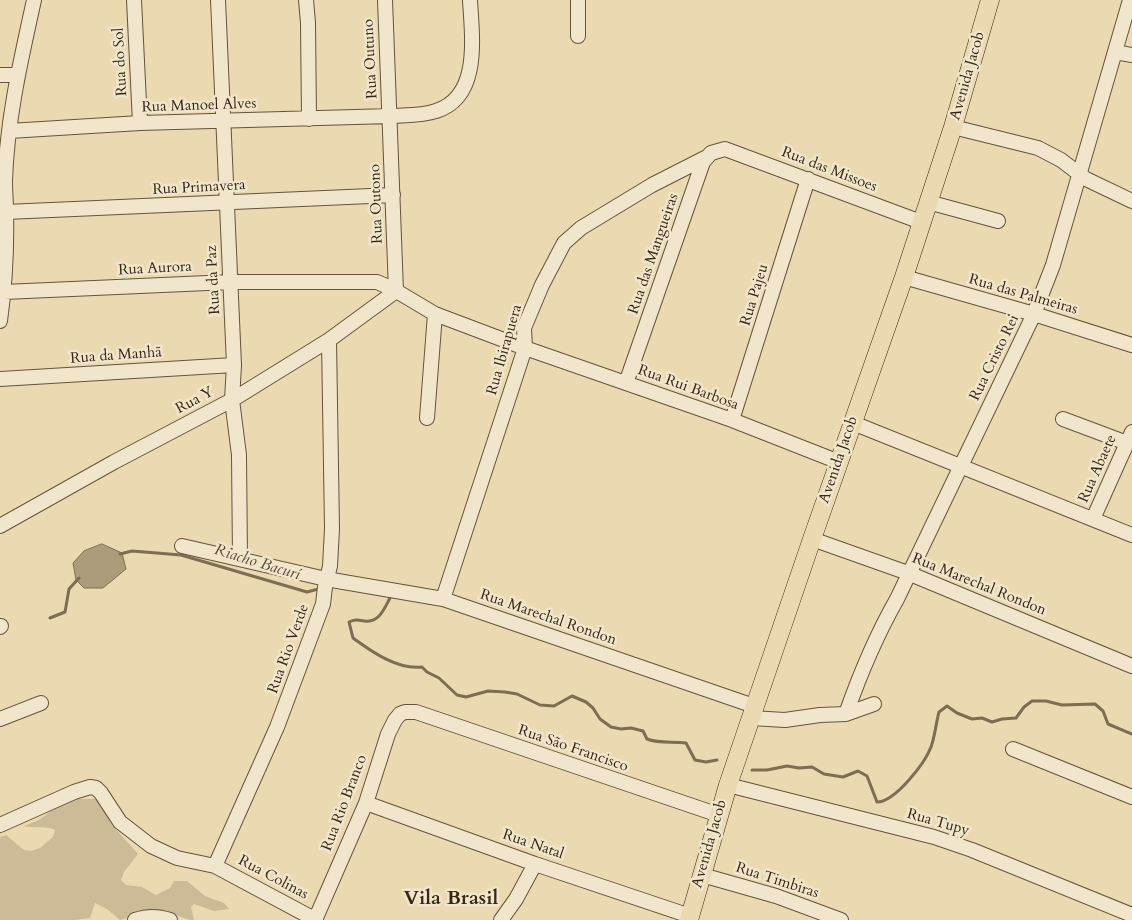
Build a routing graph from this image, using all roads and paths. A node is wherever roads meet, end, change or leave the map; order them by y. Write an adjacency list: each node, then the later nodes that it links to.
1 (34, 0): 13 (street)
2 (134, 0): 18 (street, Rua do Sol)
3 (218, 0): 17 (street, Rua da Paz)
4 (306, 0): 16 (street)
5 (385, 0): 15 (street, Rua Outuno)
6 (470, 0): 15 (street, Rua Manoel Alves)
7 (578, 0): 10 (street)
8 (990, 0): 19 (main road, Avenida Jacob)
9 (1130, 0): 11 (street, Rua Cristo Rei)
10 (578, 36)
11 (1115, 52): 12 (street); 23 (street, Rua Cristo Rei)
12 (1132, 56)
13 (18, 74): 14 (street); 20 (street)
14 (0, 75)
15 (390, 116): 16 (street, Rua Manoel Alves); 25 (street, Rua Outono)
16 (309, 119): 17 (street, Rua Manoel Alves)
17 (222, 121): 18 (street, Rua Manoel Alves); 28 (street, Rua da Paz)
18 (140, 124): 20 (street, Rua Manoel Alves)
19 (953, 127): 23 (street); 27 (main road, Avenida Jacob)
20 (9, 131): 22 (street)
21 (707, 157): 24 (street, Rua das Missoes); 42 (street, Rua Ibirapuera); 45 (street, Rua das Mangueiras)
22 (3, 164): 29 (street)
23 (1079, 174): 26 (street); 38 (street, Rua Cristo Rei)
24 (808, 179): 31 (street, Rua das Missoes); 49 (street, Rua Pajeu)
25 (393, 195): 28 (street, Rua Primavera); 35 (street, Rua Outono)
26 (1132, 201)
27 (928, 202): 30 (street); 31 (main road, Avenida Jacob)
28 (226, 203): 29 (street, Rua Primavera); 34 (street, Rua da Paz)
29 (6, 212): 32 (street)
30 (998, 221)
31 (921, 222): 33 (main road, Avenida Jacob)
32 (2, 254): 36 (street)
33 (904, 277): 38 (street, Rua das Palmeiras); 50 (main road, Avenida Jacob)
34 (230, 282): 35 (street, Rua Aurora); 36 (street, Rua Aurora); 43 (street, Rua da Paz)
35 (396, 291): 37 (street, Rua Aurora); 40 (street, Rua Y)
36 (4, 292): 39 (street)
37 (435, 314): 42 (street, Rua Rui Barbosa); 47 (street)
38 (1034, 314): 41 (street, Rua das Palmeiras); 53 (street, Rua Cristo Rei)
39 (0, 322)
40 (329, 340): 46 (street, Rua Y); 61 (street, Rua Rio Verde)
41 (1132, 345)
42 (525, 348): 45 (street, Rua Rui Barbosa); 62 (street, Rua Ibirapuera)
43 (234, 365): 44 (street, Rua da Manhã); 46 (street, Rua da Paz)
44 (0, 380)
45 (626, 383): 49 (street, Rua Rui Barbosa)
46 (232, 400): 55 (street, Rua Y); 59 (street, Rua da Paz)
47 (427, 418)
48 (1064, 419): 51 (street)
49 (732, 420): 52 (street, Rua Rui Barbosa)
50 (853, 423): 52 (main road, Avenida Jacob); 53 (street)
51 (1130, 438): 54 (street, Rua Abaete)
52 (839, 462): 57 (main road, Avenida Jacob)
53 (961, 466): 54 (street); 60 (street, Rua Cristo Rei)
54 (1093, 518): 56 (street)
55 (0, 526)
56 (1132, 535)
57 (812, 539): 60 (street, Rua Marechal Rondon); 67 (main road, Avenida Jacob)
58 (182, 546): 59 (street, Rua Marechal Rondon)
59 (240, 559): 61 (street, Rua Marechal Rondon)
60 (908, 574): 63 (street, Rua Marechal Rondon); 68 (street, Rua Cristo Rei)
61 (326, 579): 62 (street, Rua Marechal Rondon); 77 (street, Rua Rio Verde)
62 (443, 599): 67 (street, Rua Marechal Rondon)
63 (1132, 666)
64 (41, 703): 69 (street)
65 (874, 704): 68 (street, Rua Marechal Rondon)
66 (416, 712): 73 (street, Rua Rio Branco); 74 (street, Rua São Francisco)
67 (753, 712): 68 (street, Rua Marechal Rondon); 71 (main road, Avenida Jacob)
68 (846, 714)
69 (0, 720)
70 (1013, 749): 72 (street)
71 (728, 785): 74 (main road, Avenida Jacob); 79 (street, Rua Tupy)
72 (1132, 797)
73 (366, 803): 76 (street, Rua Natal); 83 (street, Rua Rio Branco)
74 (719, 816): 78 (main road, Avenida Jacob)
75 (0, 825): 77 (street, Rua Colinas)
76 (534, 864): 80 (street, Rua Natal); 84 (street)
77 (215, 866): 83 (street, Rua Colinas)
78 (702, 875): 80 (main road, Avenida Jacob); 85 (street, Rua Timbiras)
79 (1132, 915)
80 (689, 918)
81 (135, 920): 82 (street)
82 (170, 920)
83 (315, 920)
84 (501, 920)
85 (841, 920)

